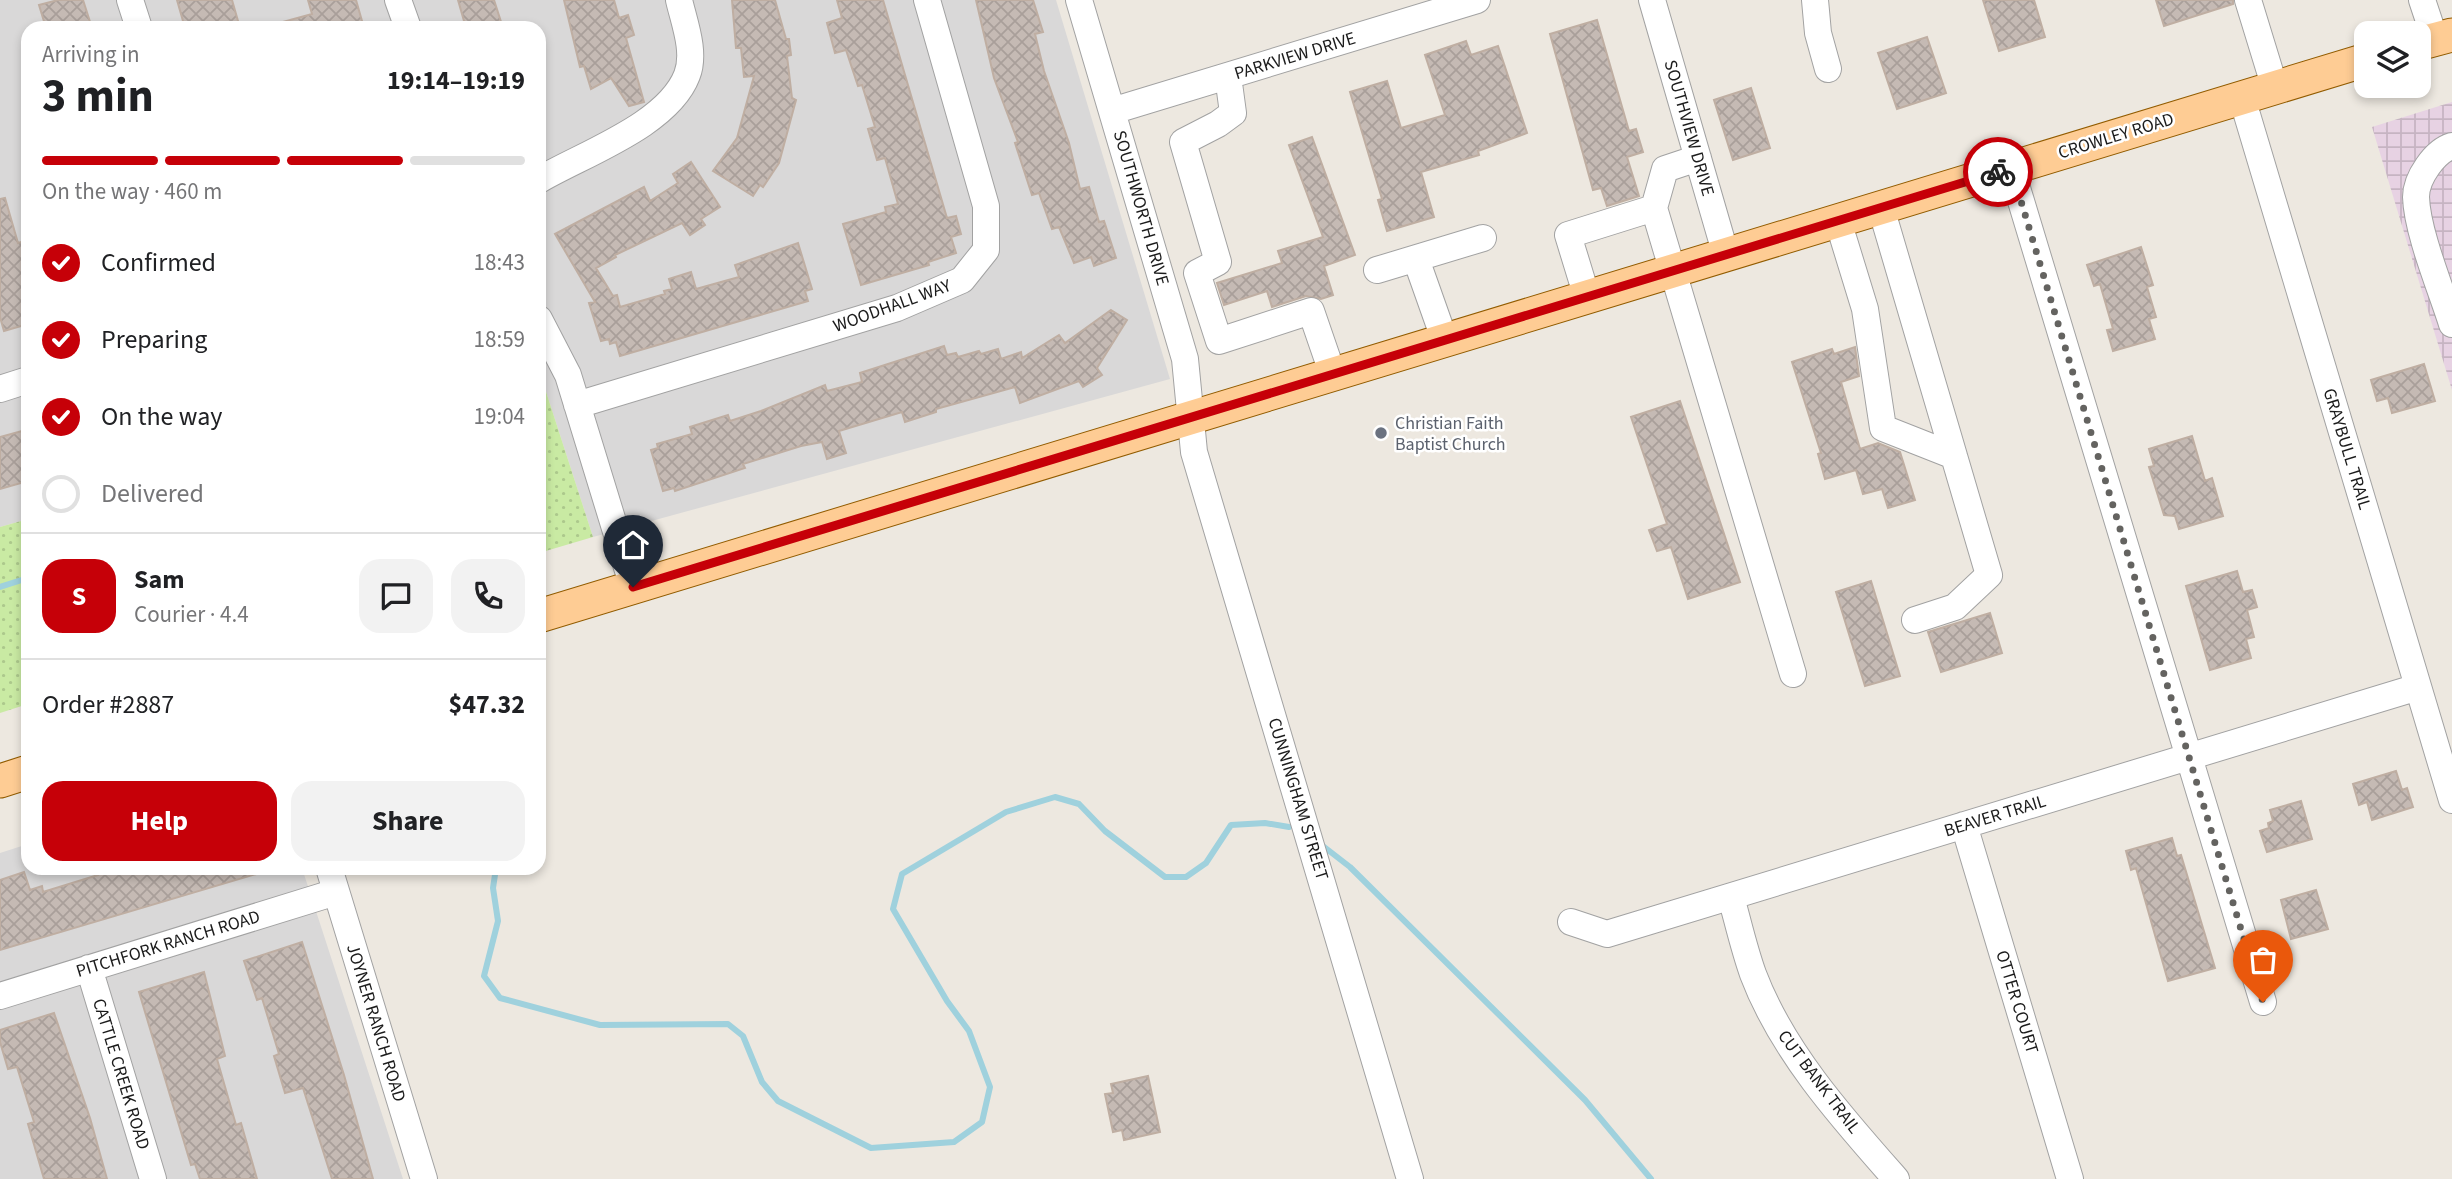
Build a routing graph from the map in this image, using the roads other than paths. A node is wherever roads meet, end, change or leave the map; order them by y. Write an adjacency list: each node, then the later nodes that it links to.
1 (130, 0): 11 (street)
2 (398, 0): 12 (street)
3 (679, 0): 23 (street)
4 (927, 0): 39 (street, WOODHALL WAY)
5 (1079, 0): 19 (street, SOUTHWORTH DRIVE)
6 (1478, 0): 16 (street, PARKVIEW DRIVE)
7 (1652, 0): 21 (street, SOUTHVIEW DRIVE)
8 (1815, 0): 15 (street)
9 (2248, 0): 17 (street)
10 (2422, 0): 13 (street)
11 (137, 21)
12 (406, 21)
13 (2435, 39)
14 (2354, 64): 17 (main road, CROWLEY ROAD)
15 (1828, 69)
16 (1228, 76): 19 (street, PARKVIEW DRIVE); 36 (street)
17 (2275, 88): 18 (main road, CROWLEY ROAD)
18 (2242, 98): 22 (main road, CROWLEY ROAD); 46 (street, GRAYBULL TRAIL)
19 (1112, 111): 40 (street, SOUTHWORTH DRIVE)
20 (2452, 146): 33 (street)
21 (1698, 158): 24 (street); 28 (street, SOUTHVIEW DRIVE)
22 (2011, 168): 25 (main road, CROWLEY ROAD); 47 (street)
23 (546, 176)
24 (1654, 208): 31 (street); 32 (street)
25 (1881, 208): 26 (main road, CROWLEY ROAD); 41 (street)
26 (1838, 221): 28 (main road, CROWLEY ROAD); 41 (street)
27 (1483, 239): 29 (street)
28 (1726, 256): 31 (main road, CROWLEY ROAD)
29 (1416, 259): 30 (street); 35 (street)
30 (1377, 270)
31 (1673, 271): 32 (main road, CROWLEY ROAD); 45 (street)
32 (1587, 298): 35 (main road, CROWLEY ROAD)
33 (2452, 324)
34 (546, 332): 39 (street)
35 (1445, 341): 36 (main road, CROWLEY ROAD)
36 (1334, 375): 40 (main road, CROWLEY ROAD)
37 (21, 382): 38 (street)
38 (0, 389)
39 (577, 405): 42 (street)
40 (1189, 419): 42 (main road, CROWLEY ROAD); 60 (street, CUNNINGHAM STREET)
41 (1954, 456): 44 (street)
42 (633, 587): 43 (main road, CROWLEY ROAD)
43 (550, 612)
44 (1915, 620)
45 (1793, 674)
46 (2418, 687): 47 (street, BEAVER TRAIL); 50 (street, GRAYBULL TRAIL)
47 (2189, 757): 51 (street, BEAVER TRAIL); 57 (street)
48 (21, 774): 49 (main road)
49 (0, 781)
50 (2452, 800)
51 (1964, 825): 53 (street, BEAVER TRAIL); 62 (street, OTTER COURT)
52 (332, 880): 55 (street, PITCHFORK RANCH ROAD); 59 (street, JOYNER RANCH ROAD)
53 (1731, 897): 54 (street, BEAVER TRAIL); 61 (street, CUT BANK TRAIL)
54 (1571, 922)
55 (89, 968): 56 (street, PITCHFORK RANCH ROAD); 58 (street, CATTLE CREEK ROAD)
56 (0, 996)
57 (2263, 1002)
58 (153, 1179)
59 (424, 1179)
60 (1410, 1179)
61 (1896, 1179)
62 (2070, 1179)

